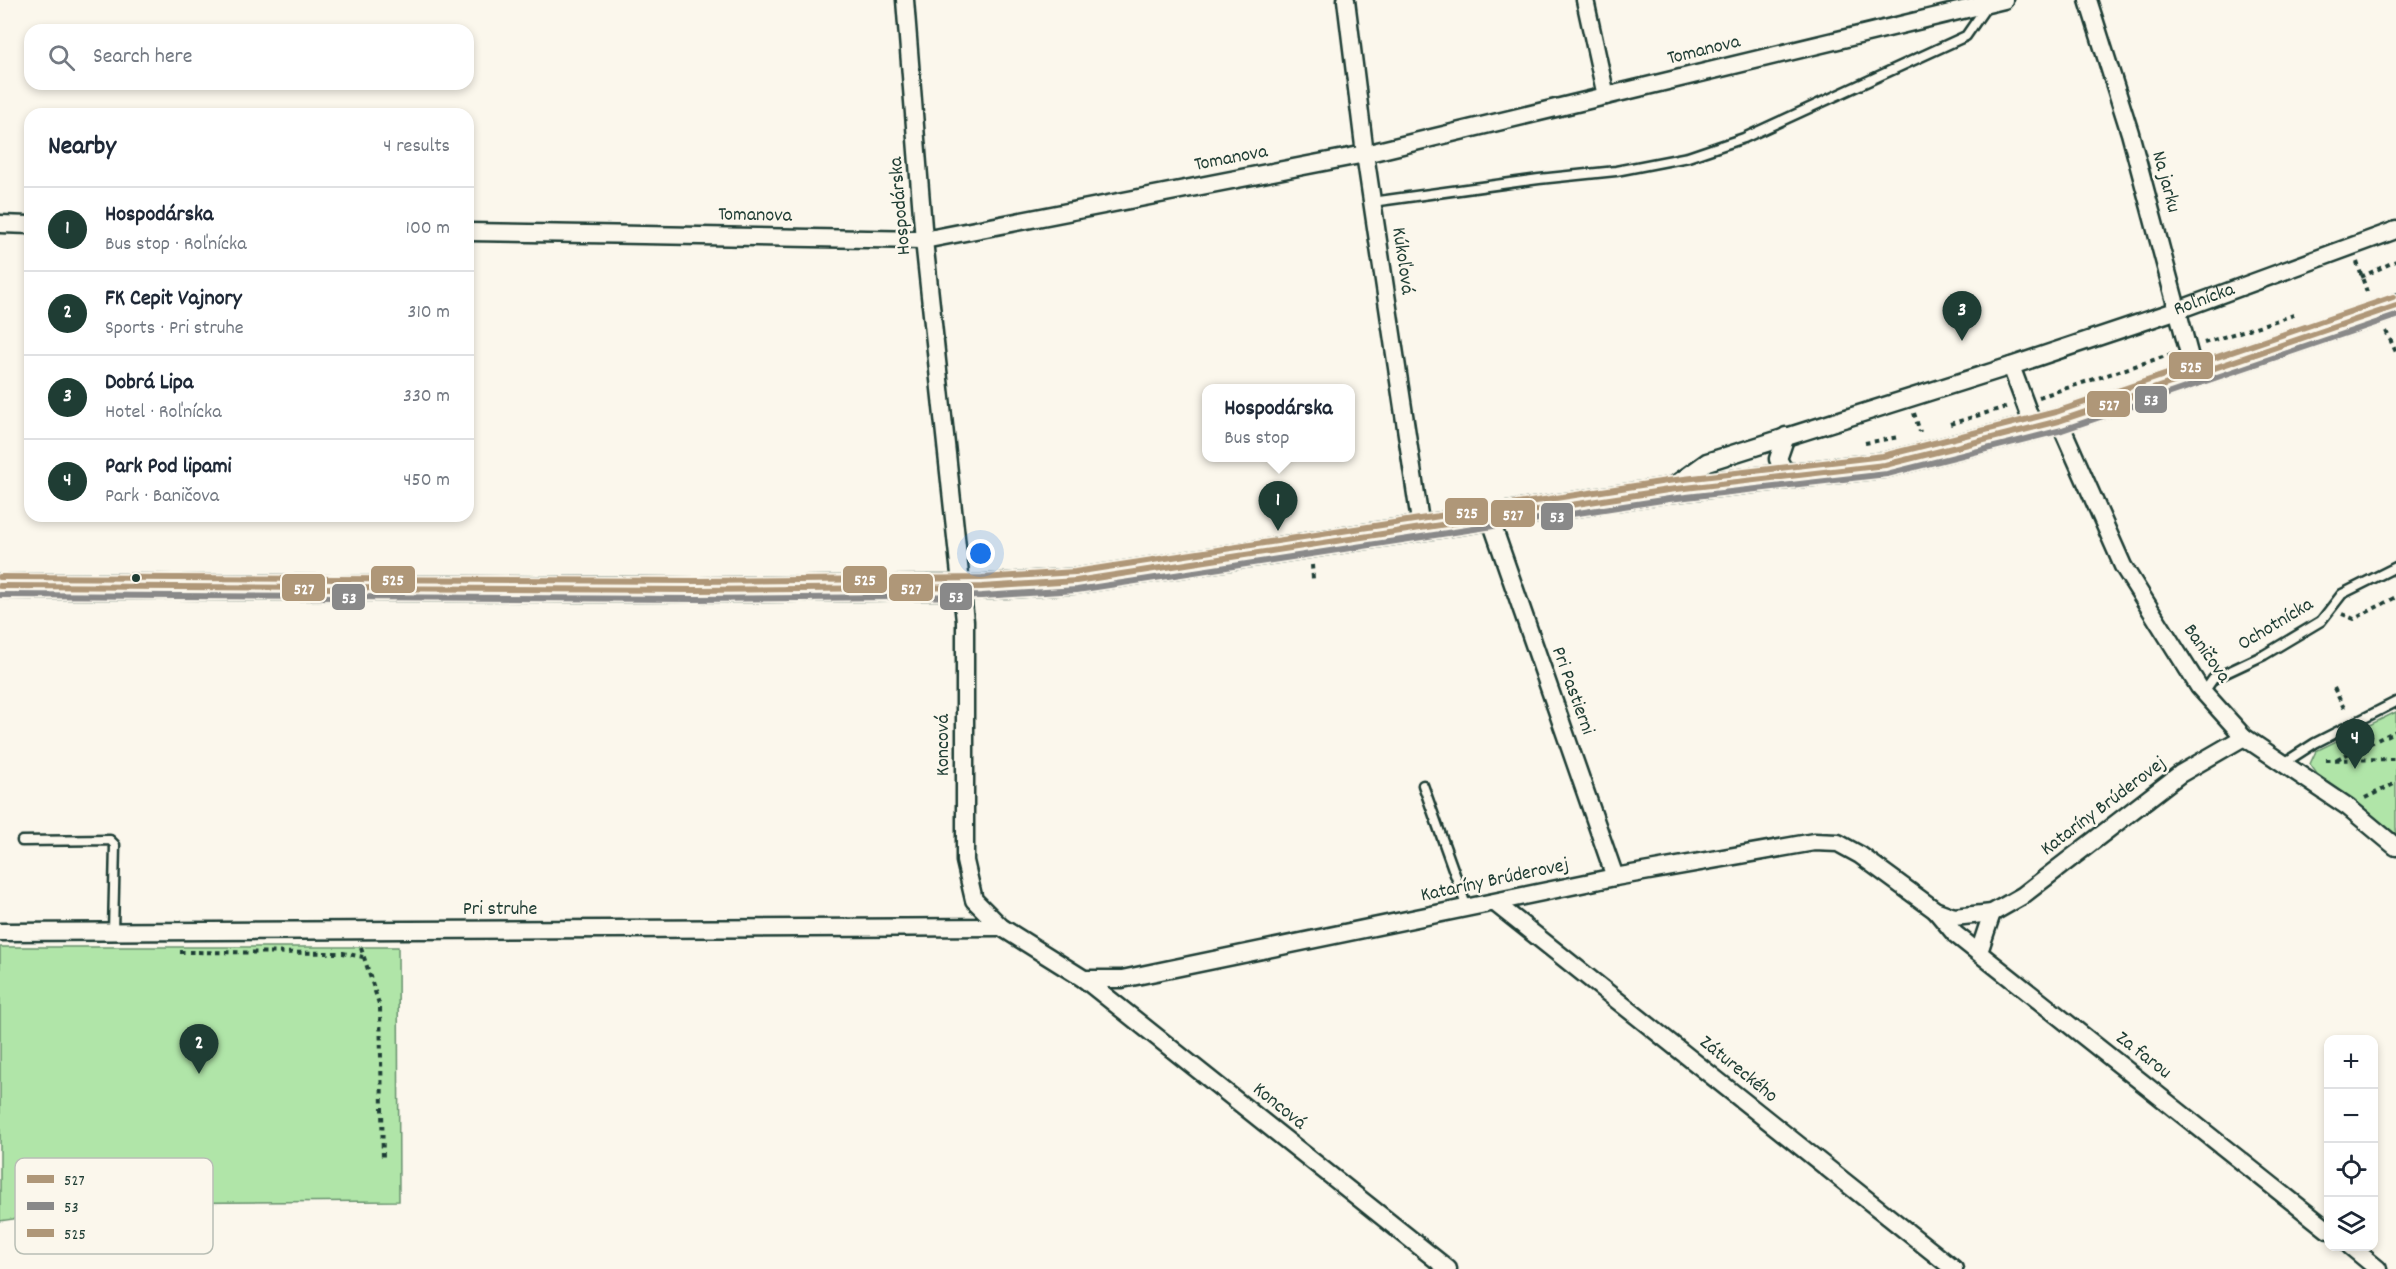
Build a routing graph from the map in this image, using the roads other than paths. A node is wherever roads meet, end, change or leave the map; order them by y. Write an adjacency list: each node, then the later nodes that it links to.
1 (905, 0): 14 (street, Hospodárska)
2 (1346, 0): 8 (street, Kúkoľová)
3 (1586, 0): 7 (street)
4 (2004, 0): 6 (street, Tomanova)
5 (2088, 0): 16 (street, Na jarku)
6 (1988, 4): 7 (street, Tomanova); 9 (lane)
7 (1606, 96): 8 (street, Tomanova)
8 (1365, 154): 9 (street, Kúkoľová); 14 (street, Tomanova)
9 (1372, 202): 25 (street, Kúkoľová)
10 (0, 224): 11 (street)
11 (24, 225)
12 (2396, 230): 16 (street, Roľnícka)
13 (474, 232): 14 (street, Tomanova)
14 (924, 240): 28 (street, Hospodárska)
15 (2396, 306): 18 (street, Roľnícka)
16 (2178, 310): 17 (street, Roľnícka); 18 (street, Na jarku)
17 (2011, 366): 20 (street); 21 (street, Roľnícka)
18 (2195, 376): 19 (street, Roľnícka)
19 (2059, 422): 20 (street, Roľnícka); 29 (street, Baničova)
20 (2034, 428): 22 (street, Roľnícka)
21 (1786, 436): 22 (street); 23 (street, Roľnícka)
22 (1797, 477): 23 (street, Roľnícka)
23 (1668, 490): 24 (street, Roľnícka)
24 (1490, 518): 25 (street, Roľnícka); 36 (street, Pri Pastierni)
25 (1421, 528): 28 (street, Roľnícka)
26 (2396, 567): 29 (lane, Ochotnícka)
27 (0, 586): 28 (street, Roľnícka)
28 (961, 587): 41 (street, Koncová)
29 (2202, 689): 31 (street, Baničova)
30 (2396, 702): 32 (lane)
31 (2244, 737): 32 (street, Baničova); 40 (street, Kataríny Brúderovej)
32 (2284, 763): 35 (street, Baničova)
33 (1423, 785): 38 (lane)
34 (22, 841): 43 (lane)
35 (2396, 847)
36 (1615, 877): 37 (street, Kataríny Brúderovej); 39 (street, Kataríny Brúderovej)
37 (1495, 903): 38 (street, Kataríny Brúderovej); 49 (street, Zátureckého)
38 (1467, 909): 45 (street, Kataríny Brúderovej)
39 (1935, 910): 40 (street, Kataríny Brúderovej); 44 (street, Za farou)
40 (1992, 913): 44 (street)
41 (1001, 927): 43 (street, Pri struhe); 45 (street)
42 (0, 932): 43 (street, Pri struhe)
43 (113, 933)
44 (1979, 952): 46 (street, Za farou)
45 (1084, 979): 48 (street, Koncová)
46 (2324, 1227)
47 (2356, 1251): 50 (street)
48 (1448, 1269)
49 (1954, 1269)
50 (2378, 1269)

